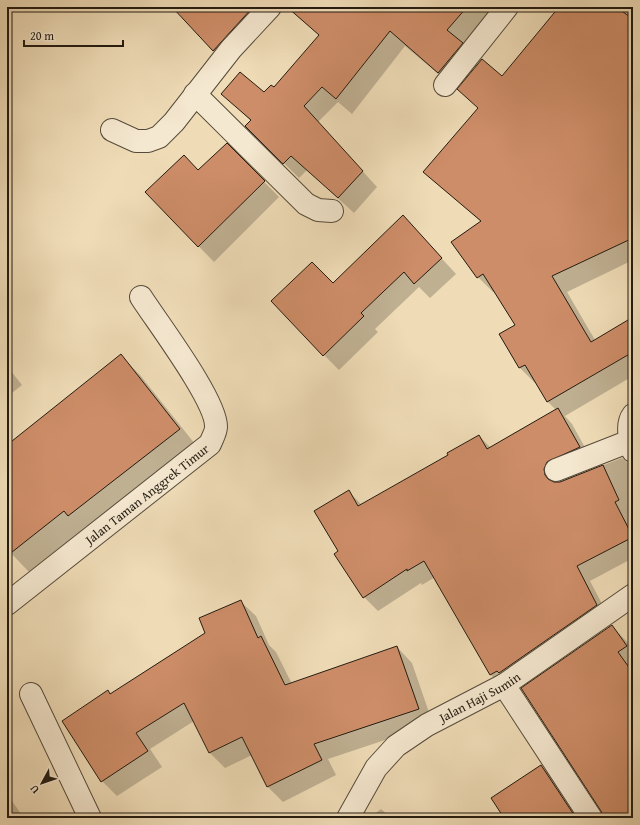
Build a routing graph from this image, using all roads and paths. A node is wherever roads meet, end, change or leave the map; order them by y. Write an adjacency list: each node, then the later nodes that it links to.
1 (270, 7): 4 (street)
2 (507, 7): 3 (street)
3 (445, 85)
4 (195, 94): 5 (street); 6 (street)
5 (112, 130)
6 (332, 212)
7 (141, 297): 12 (street, Jalan Taman Anggrek Timur)
8 (633, 415): 9 (street)
9 (632, 446): 10 (street)
10 (556, 470)
11 (633, 595): 13 (street, Jalan Haji Sumin)
12 (7, 604)
13 (504, 685): 16 (street, Jalan Haji Sumin); 17 (street)
14 (31, 694): 15 (street)
15 (90, 818)
16 (348, 818)
17 (591, 818)

